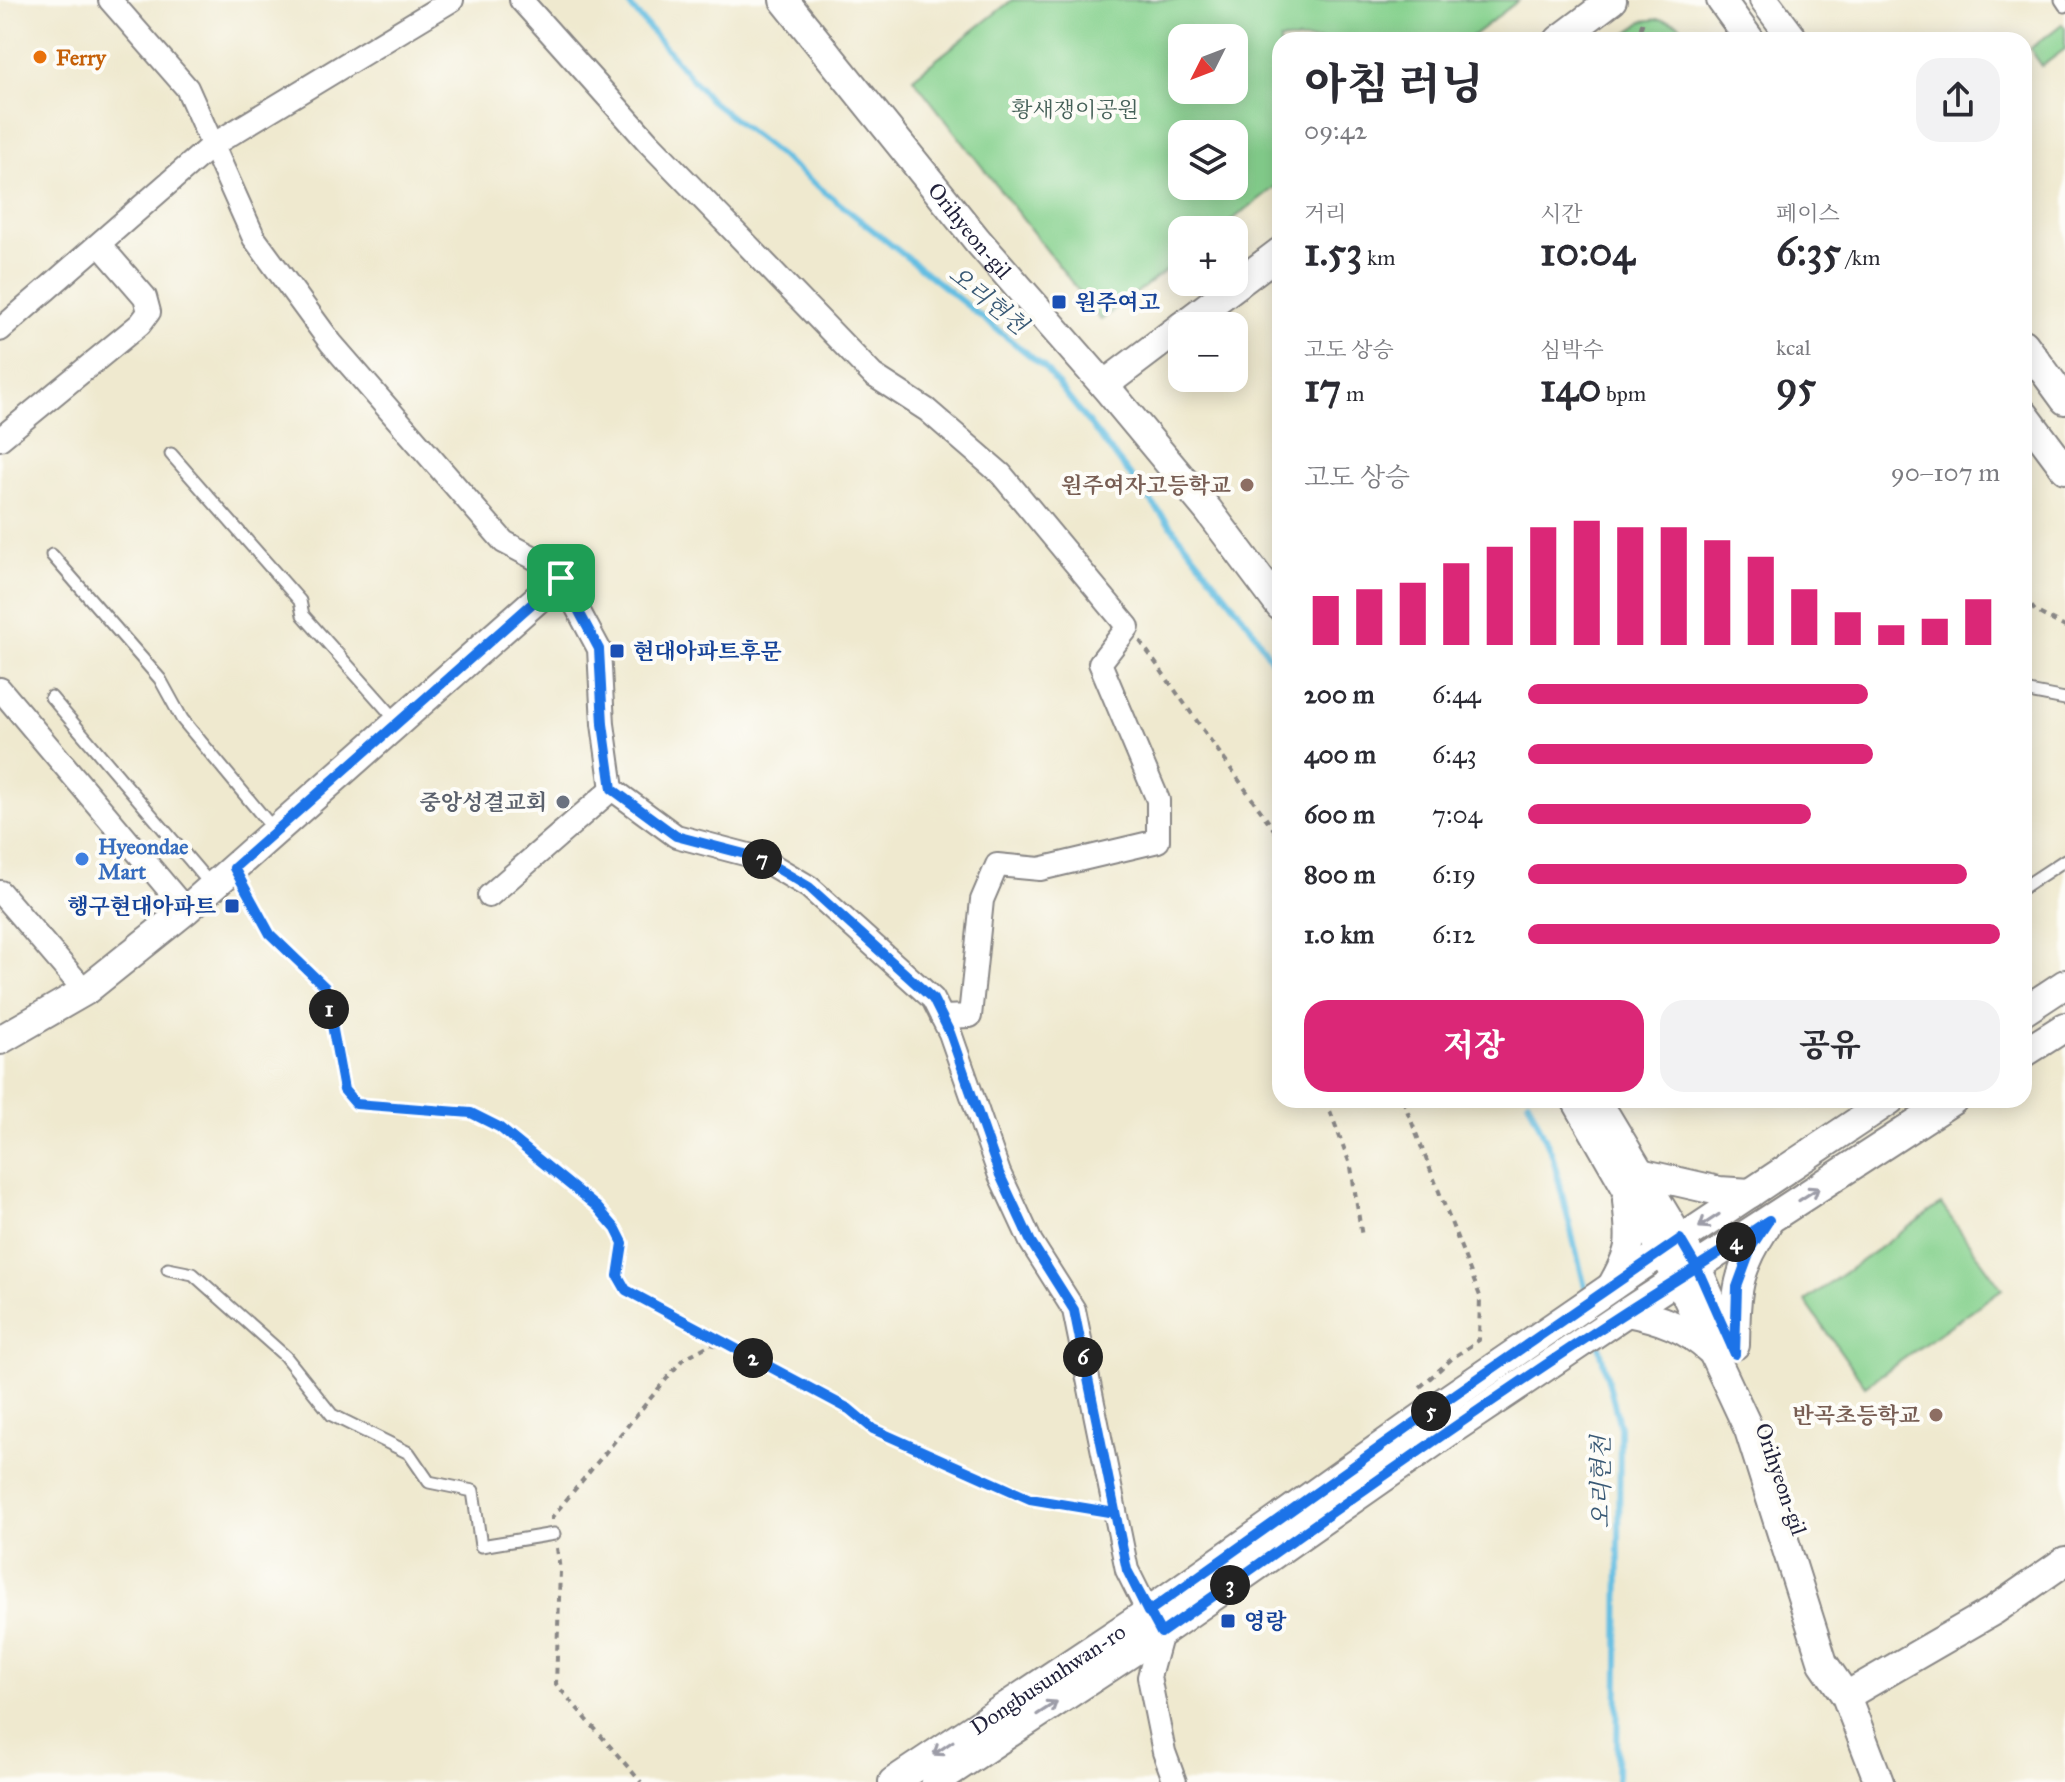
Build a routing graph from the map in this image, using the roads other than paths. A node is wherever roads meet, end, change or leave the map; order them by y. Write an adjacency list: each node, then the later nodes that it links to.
1 (110, 0): 13 (street)
2 (452, 0): 13 (street)
3 (521, 0): 45 (street)
4 (784, 0): 20 (street, Orihyeon-gil)
5 (1612, 0): 10 (street)
6 (1721, 0): 11 (street)
7 (1764, 0): 12 (street)
8 (2061, 0): 9 (lane)
9 (2065, 6)
10 (1570, 32)
11 (1744, 32)
12 (1788, 32)
13 (211, 146): 14 (street); 27 (street)
14 (100, 245): 17 (street); 23 (street)
15 (1272, 258): 16 (street)
16 (1201, 312)
17 (0, 330)
18 (1168, 337): 20 (street)
19 (2032, 355): 21 (street)
20 (1104, 385): 28 (street, Orihyeon-gil)
21 (2065, 400)
22 (2032, 425): 25 (street)
23 (0, 439)
24 (171, 454): 33 (lane)
25 (2065, 469)
26 (52, 555): 35 (lane)
27 (561, 578): 33 (street); 34 (street)
28 (1272, 595)
29 (0, 689): 41 (street)
30 (2032, 693): 32 (lane)
31 (51, 697): 38 (lane)
32 (2065, 699)
33 (398, 722): 35 (street)
34 (612, 789): 40 (street); 45 (street)
35 (275, 831): 38 (street)
36 (2065, 860): 37 (lane)
37 (2032, 882)
38 (213, 887): 41 (street)
39 (0, 892): 43 (street)
40 (489, 896)
41 (186, 910): 43 (street)
42 (2065, 984): 44 (street)
43 (85, 991): 47 (street)
44 (2032, 1006)
45 (942, 1017): 65 (street)
46 (2065, 1027): 48 (street)
47 (0, 1040)
48 (2032, 1048)
49 (1582, 1108): 53 (street)
50 (1600, 1108): 53 (street)
51 (1878, 1108): 54 (street)
52 (1941, 1108): 55 (street, one-way to 52)
53 (1633, 1182): 54 (street); 56 (street); 59 (street)
54 (1751, 1193): 56 (street, one-way to 56)
55 (1769, 1220): 58 (street); 61 (street)
56 (1671, 1245): 58 (street, Orihyeon-gil); 59 (street)
57 (168, 1269): 63 (lane)
58 (1688, 1274): 60 (street); 61 (street, Orihyeon-gil)
59 (1611, 1287): 62 (street)
60 (1627, 1312): 61 (street); 62 (street)
61 (1726, 1356): 66 (street, Orihyeon-gil)
62 (1439, 1416): 65 (street, Dongbusunhwan-ro)
63 (554, 1534)
64 (2065, 1561): 66 (street)
65 (1155, 1622): 67 (street, Dongbusunhwan-ro, one-way to 67); 68 (street, Dongbusunhwan-ro, one-way to 65); 69 (street)
66 (1846, 1696): 70 (street, Orihyeon-gil)
67 (893, 1782)
68 (935, 1782)
69 (1175, 1782)
70 (1879, 1782)

